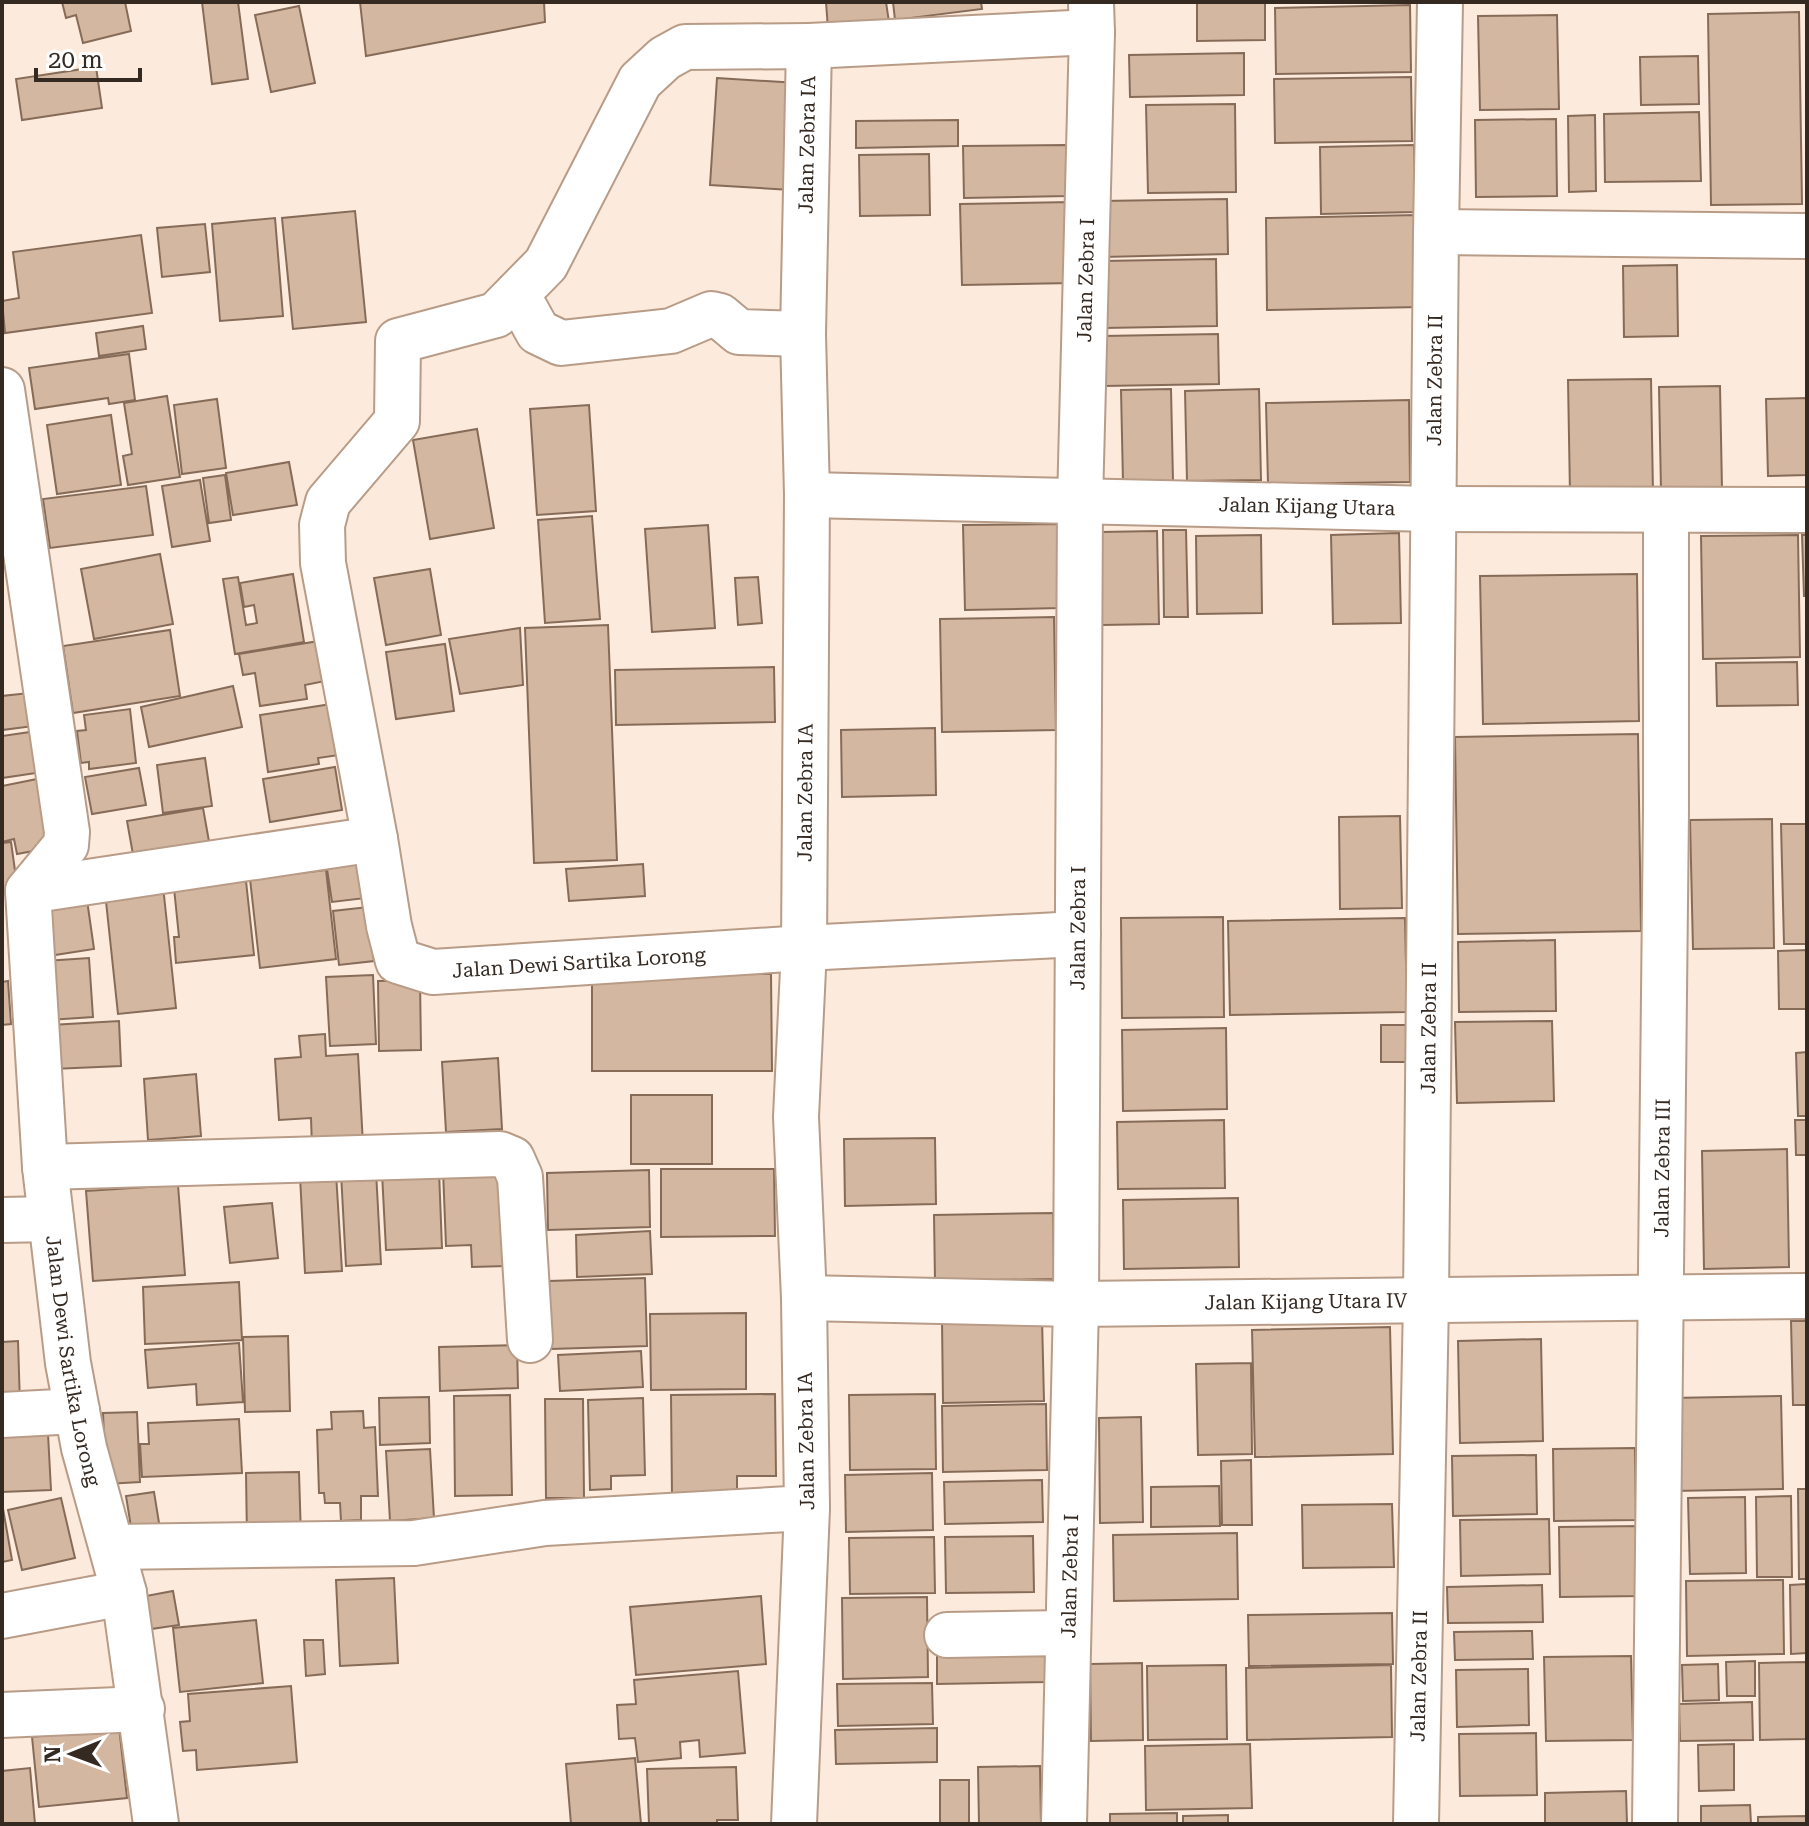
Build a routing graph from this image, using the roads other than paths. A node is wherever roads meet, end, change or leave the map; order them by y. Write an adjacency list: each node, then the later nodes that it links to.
1 (1440, 2): 4 (street, Jalan Zebra II)
2 (1092, 17): 3 (street); 10 (street, Jalan Zebra I)
3 (809, 46): 6 (street); 7 (street, Jalan Zebra IA)
4 (1436, 232): 5 (street); 11 (street, Jalan Zebra II)
5 (1807, 236)
6 (517, 294): 7 (street); 15 (street)
7 (803, 334): 9 (street, Jalan Zebra IA)
8 (2, 390): 14 (street)
9 (807, 495): 10 (street, Jalan Kijang Utara); 18 (street, Jalan Zebra IA)
10 (1080, 503): 11 (street, Jalan Kijang Utara); 17 (street, Jalan Zebra I)
11 (1433, 509): 13 (street, Jalan Kijang Utara); 25 (street, Jalan Zebra II)
12 (1807, 510): 13 (street, Jalan Kijang Utara)
13 (1666, 511): 23 (street, Jalan Zebra III)
14 (21, 652): 16 (street)
15 (375, 839): 16 (street); 18 (street, Jalan Dewi Sartika Lorong)
16 (28, 891): 19 (street, Jalan Dewi Sartika Lorong)
17 (1078, 934): 18 (street); 26 (street, Jalan Zebra I)
18 (804, 948): 24 (street, Jalan Zebra IA)
19 (45, 1167): 20 (street, Jalan Dewi Sartika Lorong); 27 (street)
20 (51, 1219): 21 (street); 28 (street, Jalan Dewi Sartika Lorong)
21 (2, 1220)
22 (1807, 1296): 23 (street, Jalan Kijang Utara IV)
23 (1660, 1297): 25 (street, Jalan Kijang Utara IV); 42 (street, Jalan Zebra III)
24 (804, 1298): 26 (street, Jalan Kijang Utara IV); 30 (street, Jalan Zebra IA)
25 (1426, 1300): 26 (street, Jalan Kijang Utara IV); 41 (street, Jalan Zebra II)
26 (1076, 1304): 34 (street, Jalan Zebra I)
27 (530, 1340)
28 (77, 1411): 29 (street); 31 (street, Jalan Dewi Sartika Lorong)
29 (2, 1415)
30 (807, 1508): 31 (street); 39 (street, Jalan Zebra IA)
31 (112, 1547): 32 (street, Jalan Dewi Sartika Lorong)
32 (124, 1593): 33 (street); 36 (street, Jalan Dewi Sartika Lorong)
33 (2, 1616)
34 (1067, 1633): 35 (street); 40 (street, Jalan Zebra I)
35 (947, 1635)
36 (142, 1709): 37 (street); 38 (street, Jalan Dewi Sartika Lorong)
37 (2, 1715)
38 (156, 1824)
39 (794, 1824)
40 (1064, 1824)
41 (1416, 1824)
42 (1655, 1824)

